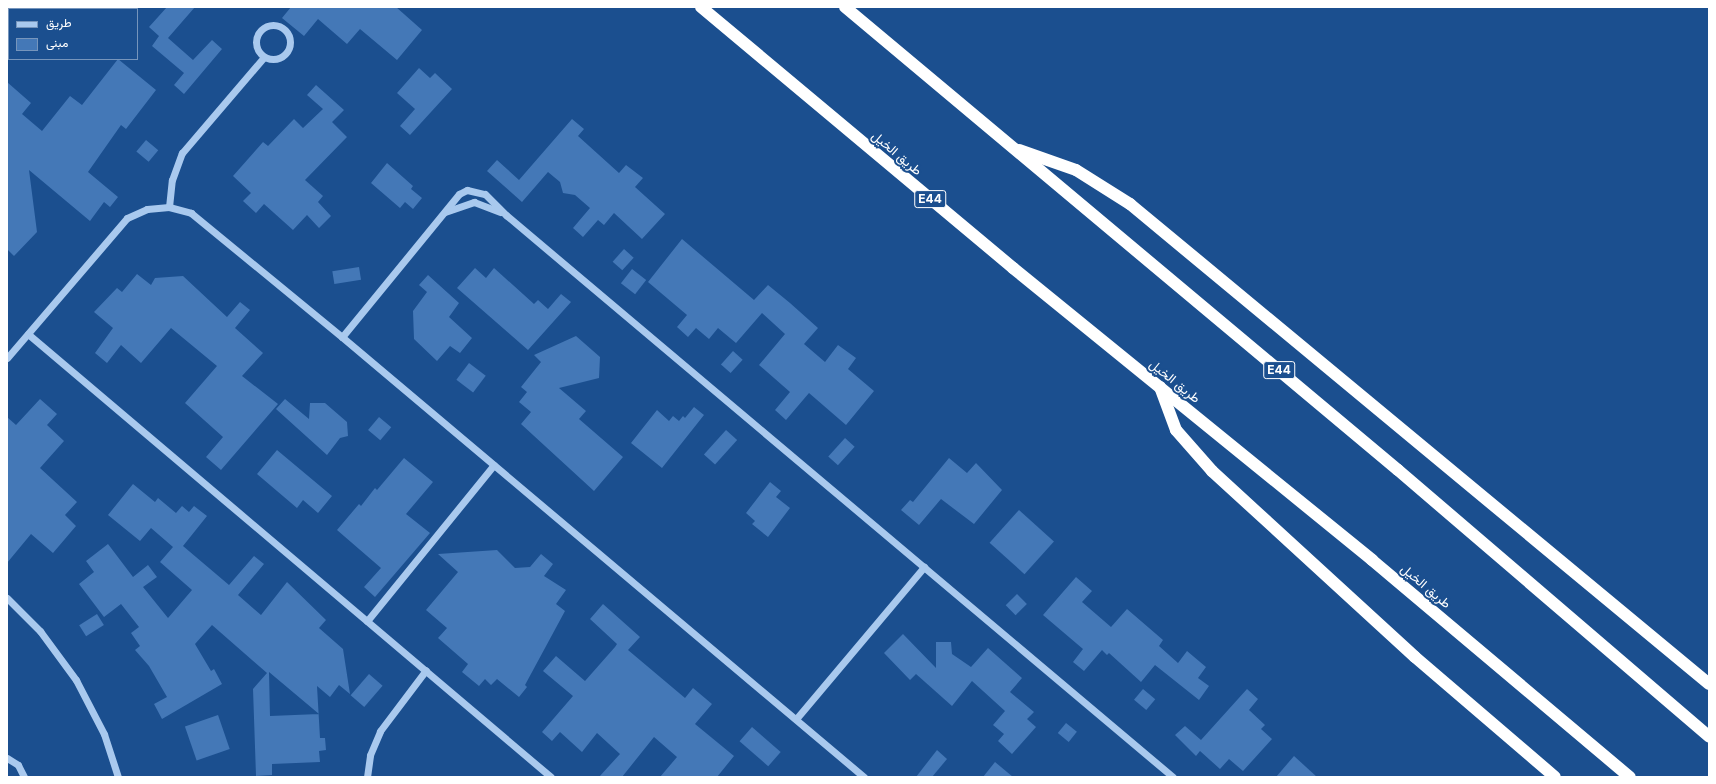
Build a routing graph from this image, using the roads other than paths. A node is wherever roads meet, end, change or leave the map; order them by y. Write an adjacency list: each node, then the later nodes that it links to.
1 (701, 7): 11 (highway, طريق الخيل / E44)
2 (845, 7): 4 (highway, E44)
3 (264, 57): 3 (street); 5 (street)
4 (1015, 149): 17 (highway); 19 (highway, E44)
5 (169, 207): 8 (street); 9 (street)
6 (444, 213): 7 (street); 7 (street); 9 (street)
7 (506, 215): 13 (street)
8 (28, 334): 10 (street); 15 (street)
9 (342, 337): 12 (street)
10 (7, 358)
11 (1160, 387): 27 (highway); 28 (highway, طريق الخيل / E44)
12 (494, 465): 15 (street); 18 (street)
13 (924, 567): 18 (street); 26 (street)
14 (7, 598): 22 (street)
15 (367, 621): 16 (street)
16 (426, 670): 23 (street); 24 (street)
17 (1709, 684)
18 (796, 719): 25 (street)
19 (1709, 737)
20 (7, 758): 21 (street)
21 (24, 777)
22 (118, 777)
23 (367, 777)
24 (551, 777)
25 (864, 777)
26 (1174, 777)
27 (1555, 777)
28 (1630, 777)

